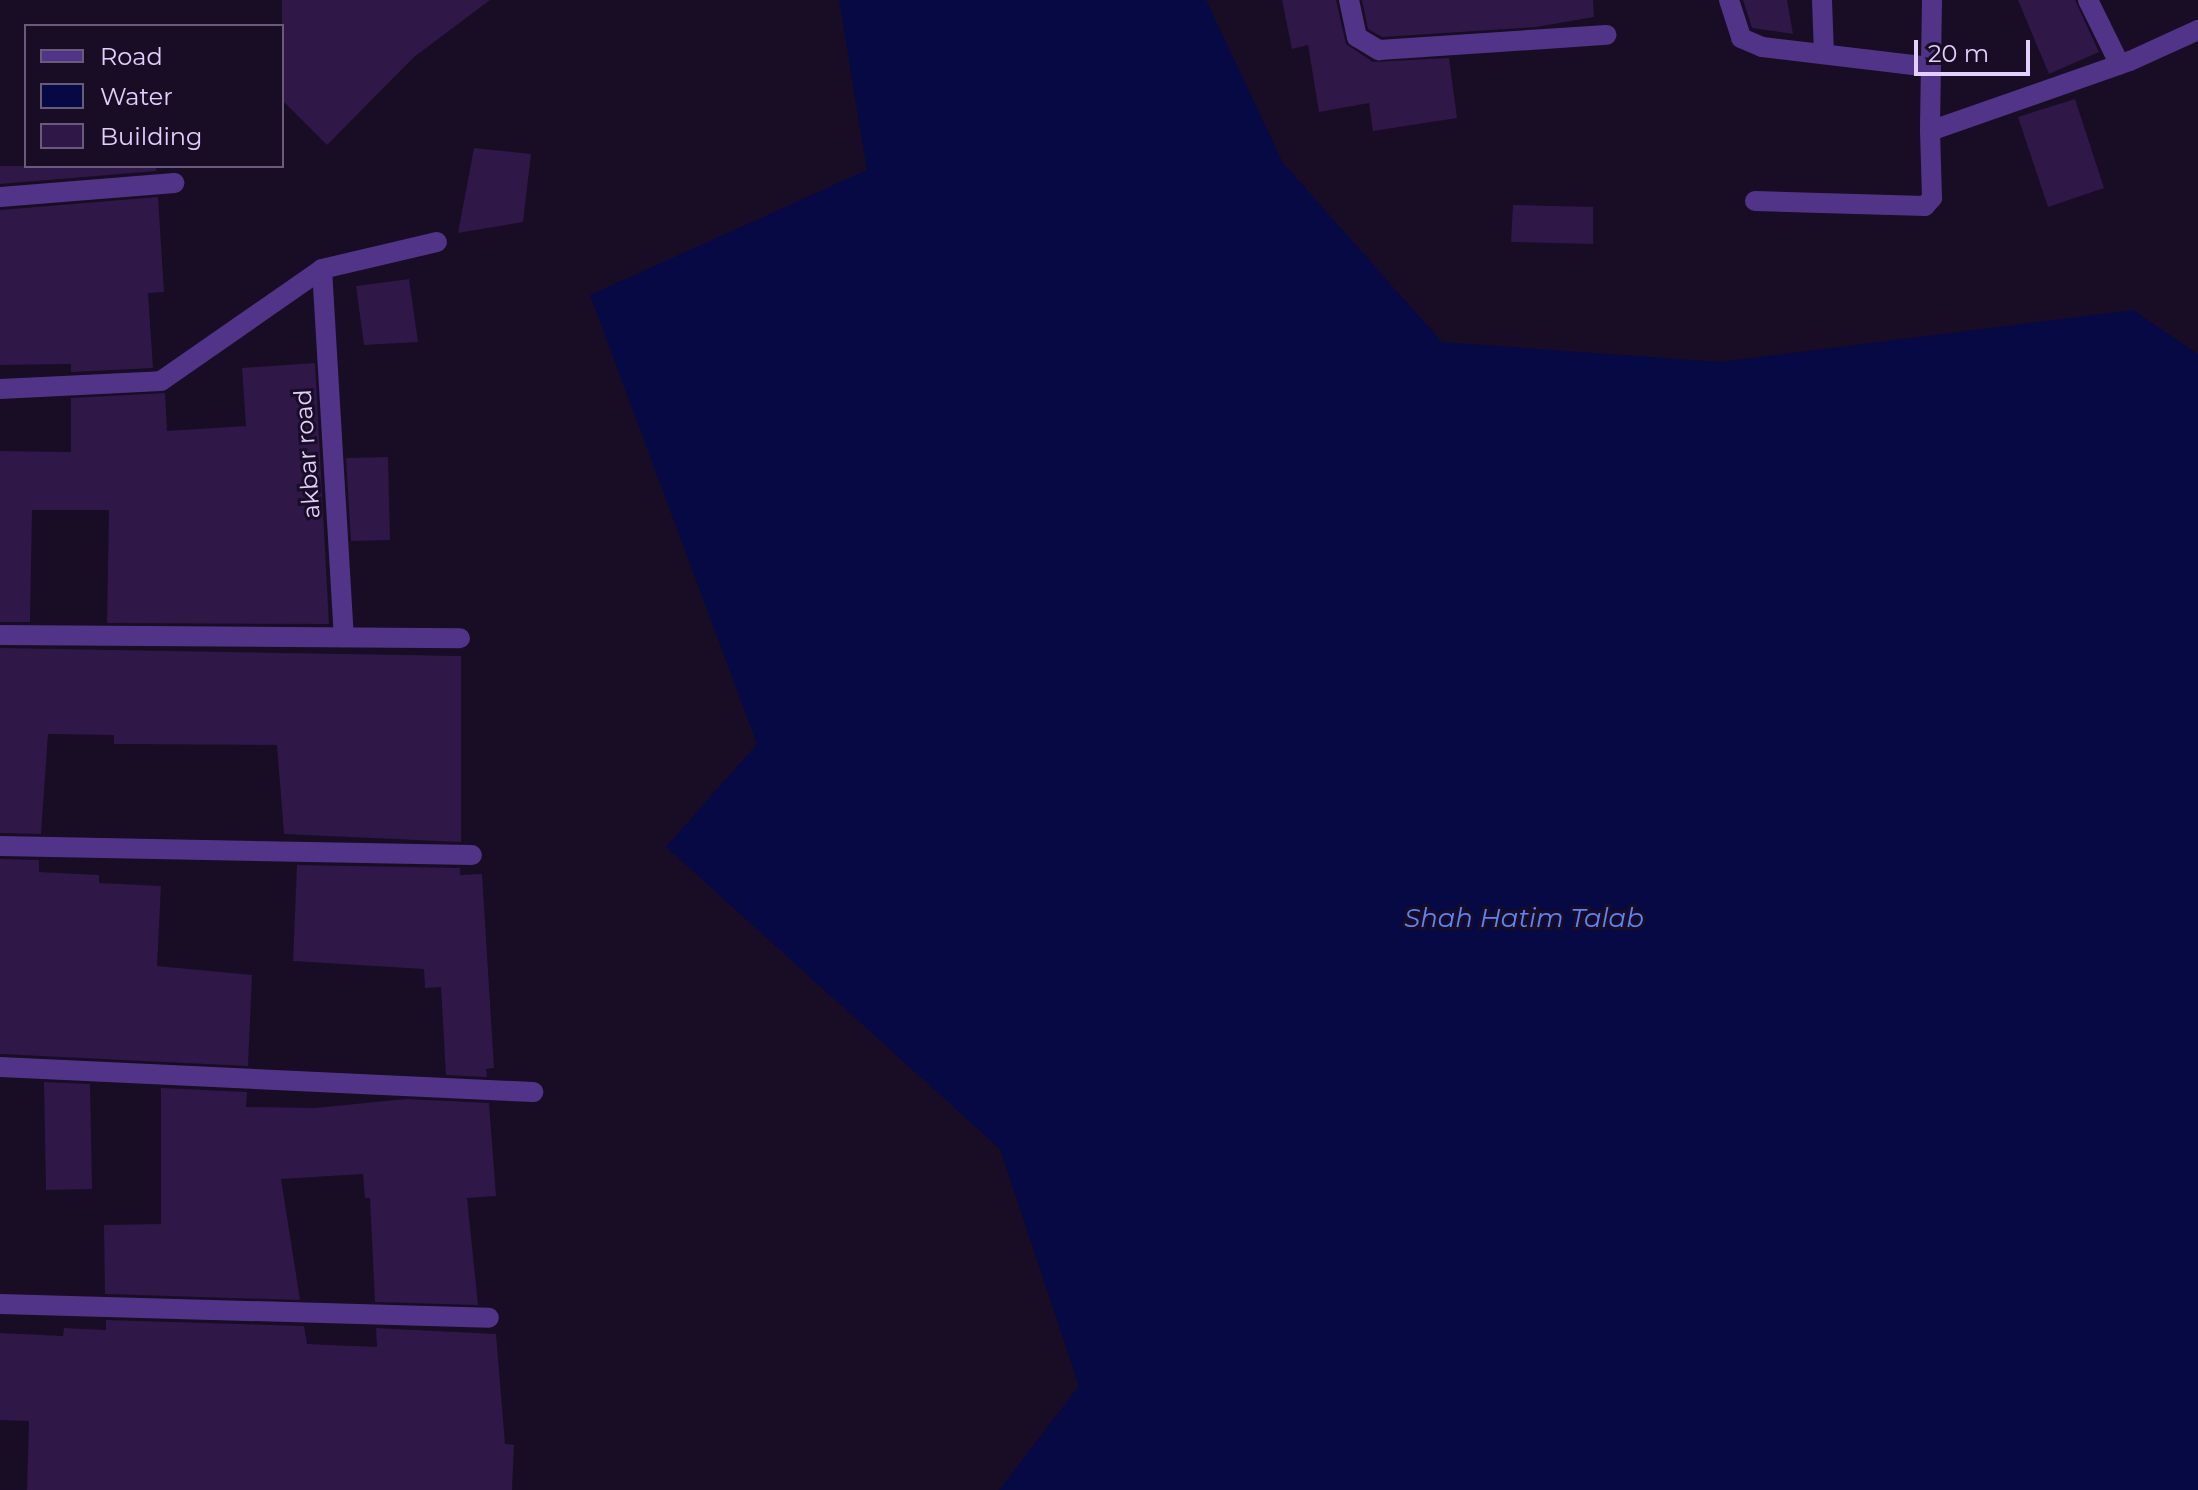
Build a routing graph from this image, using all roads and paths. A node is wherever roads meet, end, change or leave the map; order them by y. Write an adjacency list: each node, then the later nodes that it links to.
1 (1349, 0): 7 (street)
2 (1729, 0): 8 (street)
3 (1822, 0): 8 (street)
4 (1932, 0): 10 (street)
5 (2088, 0): 9 (street)
6 (2198, 30): 9 (street)
7 (1607, 35)
8 (1824, 54): 10 (street)
9 (2120, 65): 11 (street)
10 (1930, 67): 11 (street)
11 (1930, 131): 14 (street)
12 (174, 183): 13 (street)
13 (0, 197)
14 (1755, 201)
15 (437, 242): 16 (street)
16 (322, 269): 17 (street); 19 (street, akbar road)
17 (0, 389)
18 (0, 635): 19 (street)
19 (344, 637): 20 (street)
20 (460, 638)
21 (0, 846): 22 (street)
22 (472, 855)
23 (0, 1067): 24 (street)
24 (533, 1092)
25 (0, 1304): 26 (street)
26 (489, 1318)

